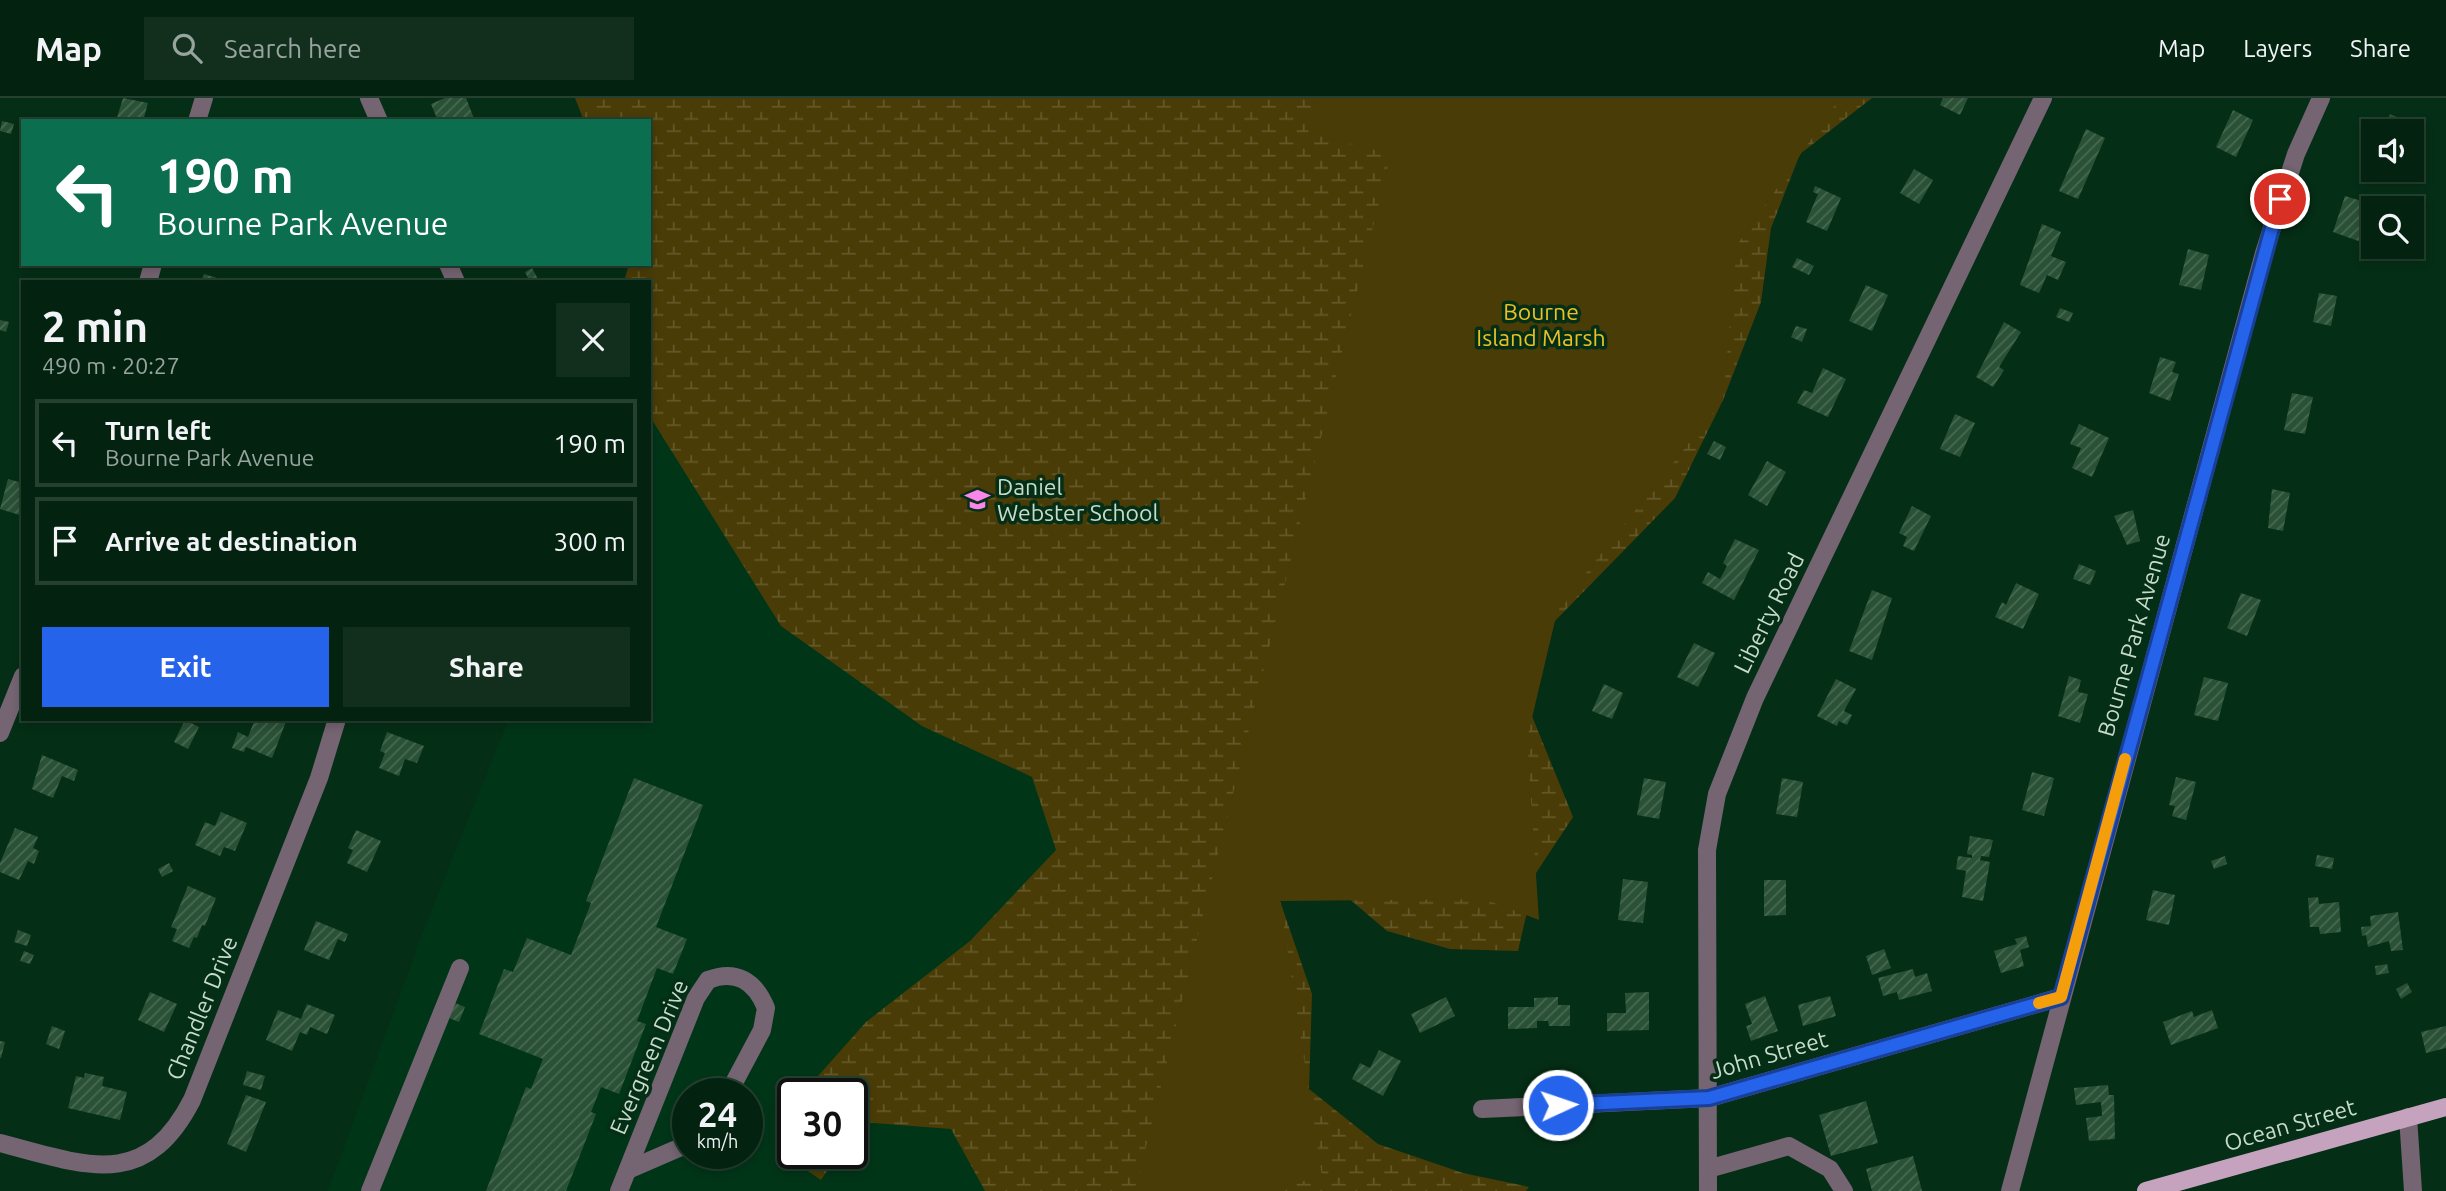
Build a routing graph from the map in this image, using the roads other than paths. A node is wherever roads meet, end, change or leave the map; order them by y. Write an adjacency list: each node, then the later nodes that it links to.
1 (204, 98): 5 (street)
2 (369, 98): 6 (street)
3 (2043, 98): 13 (street, Liberty Road)
4 (2321, 98): 11 (street, Bourne Park Avenue)
5 (198, 119)
6 (378, 119)
7 (21, 681): 9 (street)
8 (336, 721): 17 (street, Chandler Drive)
9 (0, 733)
10 (460, 968): 21 (street)
11 (2061, 997): 13 (street, John Street); 25 (street, Bourne Park Avenue)
12 (736, 1078): 20 (street, Evergreen Drive)
13 (1709, 1098): 15 (street, John Street); 19 (street, Liberty Road)
14 (2446, 1107): 16 (main road, Ocean Street)
15 (1482, 1109)
16 (2408, 1117): 26 (main road, Ocean Street); 27 (street)
17 (0, 1143)
18 (672, 1151): 20 (street)
19 (1708, 1169): 23 (street, Liberty Road); 24 (street)
20 (628, 1170): 22 (street, Evergreen Drive)
21 (370, 1191)
22 (619, 1191)
23 (1708, 1191)
24 (1844, 1191)
25 (2010, 1191)
26 (2146, 1191)
27 (2413, 1191)

